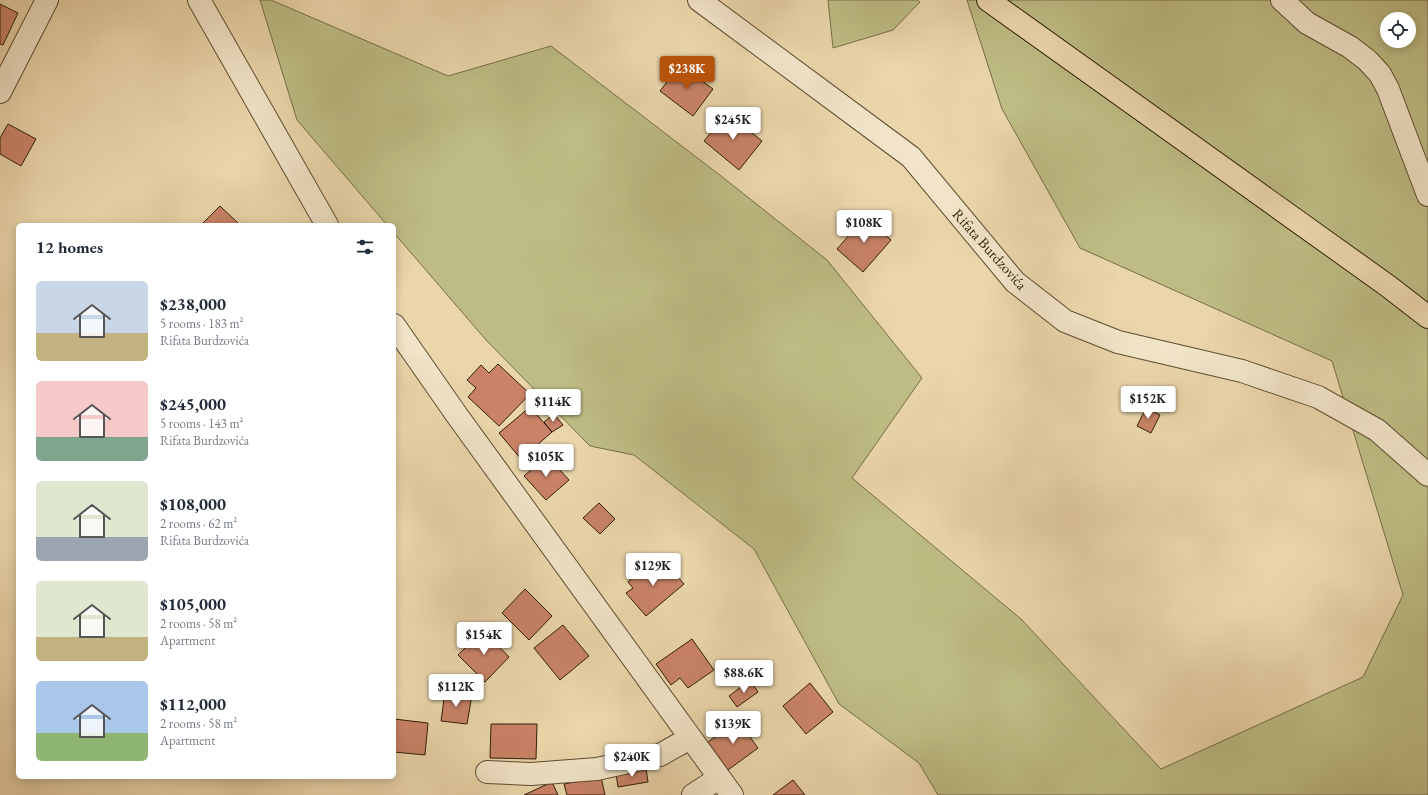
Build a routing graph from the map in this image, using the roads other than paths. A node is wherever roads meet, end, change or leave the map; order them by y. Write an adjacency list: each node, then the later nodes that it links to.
1 (47, 0): 6 (street)
2 (199, 0): 8 (street)
3 (699, 0): 11 (street, Rifata Burdzovića)
4 (988, 0): 9 (main road)
5 (1282, 0): 7 (street)
6 (0, 92)
7 (1428, 195)
8 (326, 223)
9 (1428, 317)
10 (396, 327): 12 (street)
11 (1428, 475)
12 (690, 738): 13 (street); 14 (street)
13 (487, 772)
14 (719, 778): 15 (street); 16 (street)
15 (692, 795)
16 (732, 795)

